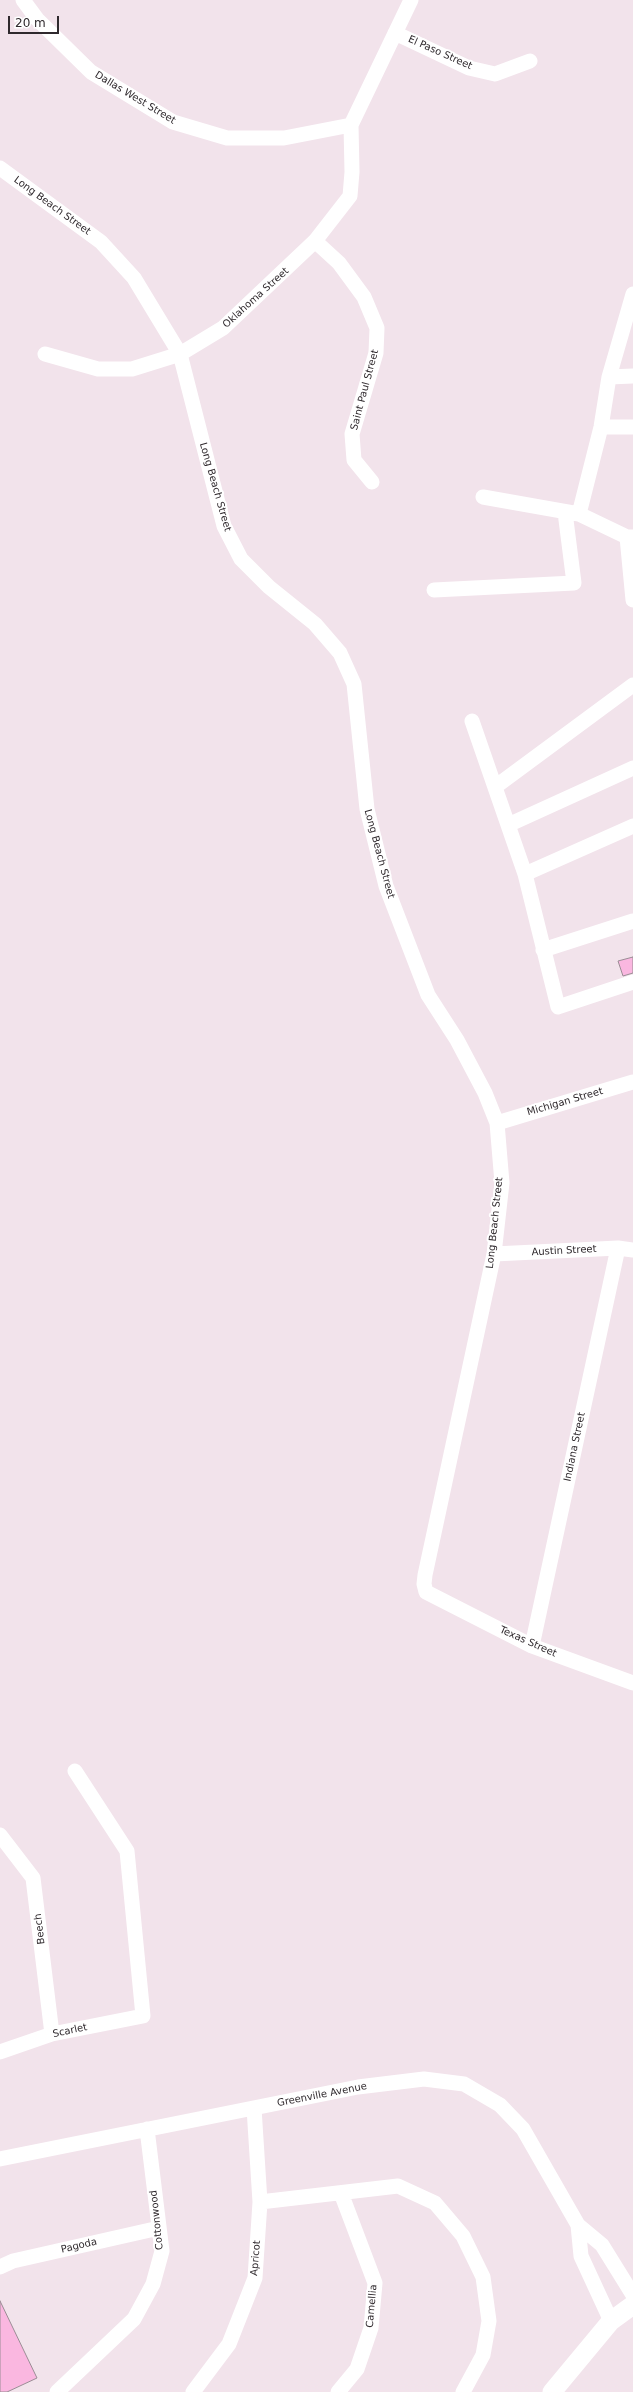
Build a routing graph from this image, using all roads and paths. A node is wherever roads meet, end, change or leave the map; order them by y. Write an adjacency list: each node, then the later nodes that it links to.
1 (23, 0): 5 (street, Dallas West Street)
2 (411, 0): 3 (street)
3 (395, 33): 4 (street, El Paso Street); 5 (street)
4 (530, 61)
5 (351, 125): 7 (street, Oklahoma Street)
6 (0, 168): 11 (street, Long Beach Street)
7 (314, 242): 11 (street, Oklahoma Street); 16 (street, Saint Paul Street)
8 (633, 294): 9 (street)
9 (628, 323): 13 (street)
10 (45, 354): 11 (street, Oklahoma Street)
11 (180, 354): 33 (street, Long Beach Street)
12 (633, 376): 13 (street)
13 (609, 377): 14 (street)
14 (601, 427): 15 (street); 18 (street)
15 (633, 427)
16 (372, 482)
17 (483, 497): 18 (street)
18 (572, 513): 19 (street); 20 (street)
19 (630, 537): 21 (street)
20 (434, 590)
21 (633, 600)
22 (633, 685): 25 (street)
23 (472, 721): 25 (street)
24 (633, 768): 26 (street)
25 (495, 787): 26 (street)
26 (508, 825): 28 (street)
27 (633, 826): 28 (street)
28 (525, 874): 30 (street)
29 (633, 921): 30 (street)
30 (543, 950): 31 (street)
31 (633, 982)
32 (633, 1082): 33 (street, Michigan Street)
33 (497, 1123): 35 (street, Long Beach Street)
34 (626, 1249): 35 (street, Austin Street); 37 (street, Indiana Street)
35 (494, 1254): 36 (street, Long Beach Street)
36 (426, 1592): 37 (street, Texas Street)
37 (532, 1646): 38 (street, Texas Street)
38 (633, 1683)
39 (75, 1771): 41 (street, Scarlet)
40 (0, 1835): 41 (street, Beech)
41 (52, 2034): 42 (street, Scarlet)
42 (0, 2052)
43 (254, 2108): 44 (street, Greenville Avenue); 47 (street, Apricot); 48 (street, Greenville Avenue)
44 (147, 2129): 45 (street, Greenville Avenue); 49 (street, Cottonwood)
45 (0, 2159)
46 (341, 2193): 47 (street); 56 (street, Camellia); 57 (street)
47 (260, 2202): 55 (street, Apricot)
48 (578, 2225): 51 (street, Greenville Avenue); 53 (street, Greenville Avenue)
49 (159, 2228): 50 (street, Pagoda); 54 (street, Cottonwood)
50 (0, 2267)
51 (633, 2295)
52 (633, 2305): 53 (street)
53 (612, 2321): 58 (street)
54 (58, 2392)
55 (193, 2392)
56 (338, 2392)
57 (463, 2392)
58 (552, 2392)

